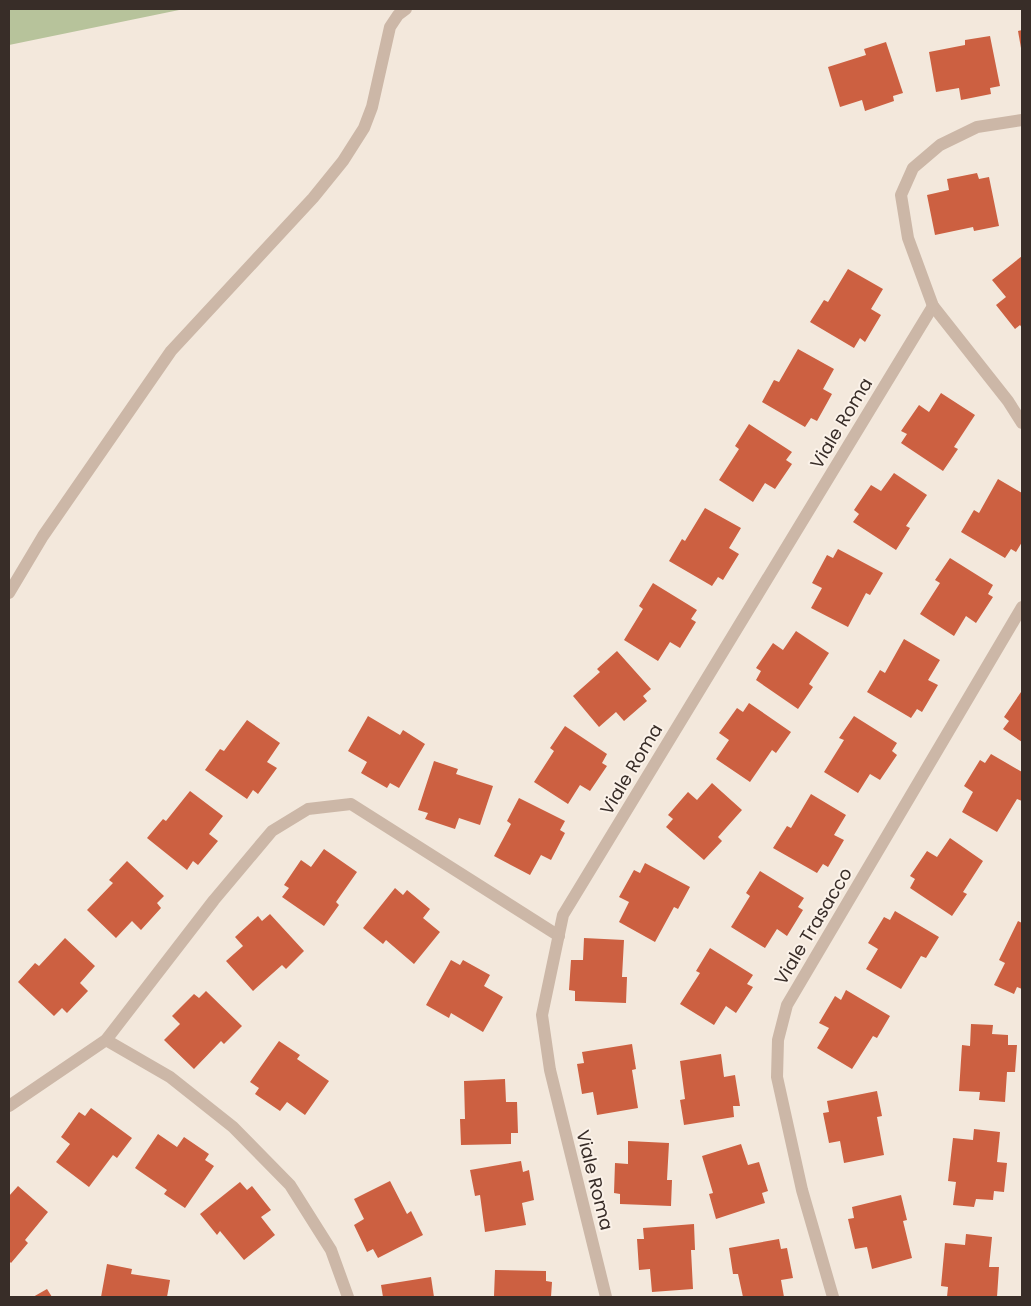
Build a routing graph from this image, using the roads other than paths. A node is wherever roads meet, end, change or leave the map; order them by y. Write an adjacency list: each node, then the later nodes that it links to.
1 (406, 9): 5 (street)
2 (1022, 120): 3 (street)
3 (932, 306): 4 (street); 7 (street, Viale Roma)
4 (1022, 423)
5 (9, 592)
6 (1022, 607): 12 (street, Viale Trasacco)
7 (559, 936): 8 (street); 11 (street, Viale Roma)
8 (106, 1040): 9 (street); 10 (street)
9 (9, 1106)
10 (348, 1297)
11 (606, 1297)
12 (833, 1297)

